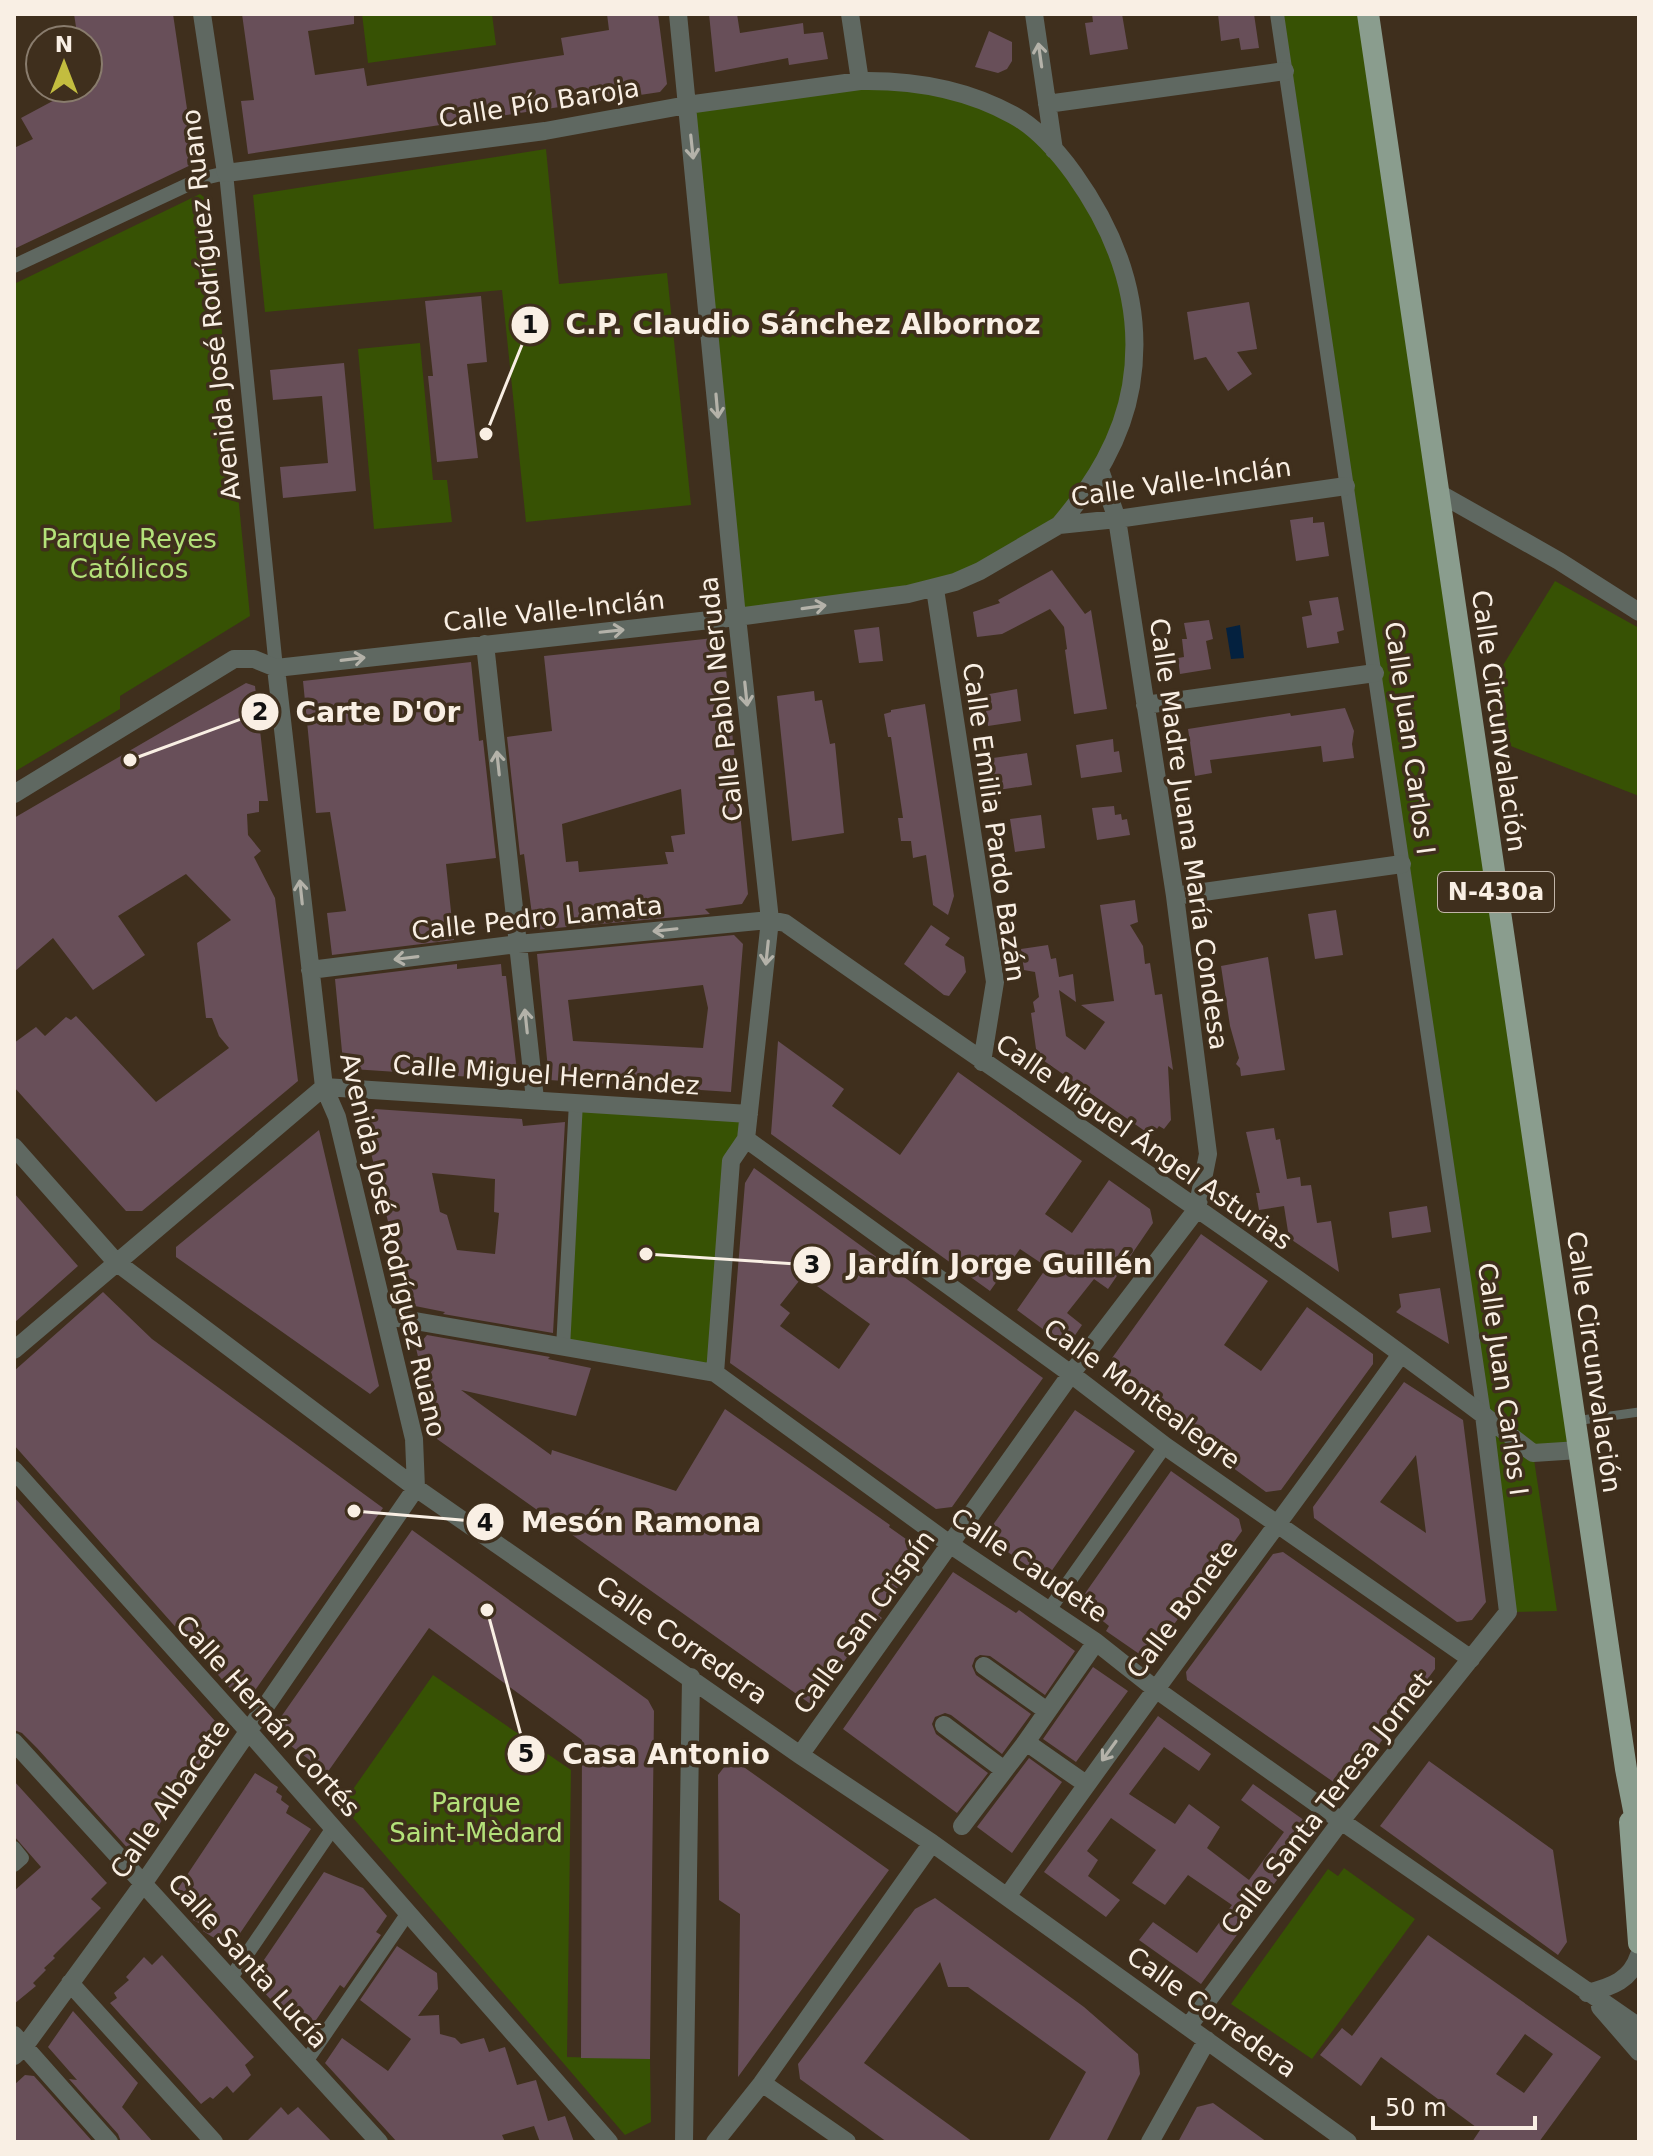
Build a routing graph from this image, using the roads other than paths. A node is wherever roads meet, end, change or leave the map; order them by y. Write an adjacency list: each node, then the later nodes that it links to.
1 (202, 14): 12 (street, Avenida José Rodríguez Ruano)
2 (678, 14): 10 (street, Calle Pablo Neruda)
3 (850, 14): 8 (street)
4 (1034, 14): 9 (street, one-way to 4)
5 (1277, 14): 7 (street, Calle Juan Carlos I)
6 (1368, 14): 16 (main road, Calle Circunvalación / N-430a)
7 (1285, 71): 9 (street); 15 (street, Calle Juan Carlos I)
8 (860, 81): 10 (street, Calle Pío Baroja); 11 (street, Calle Pío Baroja)
9 (1047, 104): 11 (street)
10 (687, 105): 12 (street, Calle Pío Baroja); 21 (street, Calle Pablo Neruda, one-way to 21)
11 (1054, 150): 14 (street, Calle Pío Baroja)
12 (226, 173): 13 (street); 23 (street, Avenida José Rodríguez Ruano)
13 (14, 266)
14 (1100, 470): 17 (street, Calle Madre Juana María Condesa); 18 (street, Calle Pío Baroja)
15 (1346, 486): 17 (street, Calle Valle-Inclán); 24 (street, Calle Juan Carlos I)
16 (1437, 492): 20 (street); 49 (main road, Calle Circunvalación / N-430a)
17 (1117, 519): 18 (street, Calle Valle-Inclán); 25 (street, Calle Madre Juana María Condesa)
18 (1059, 525): 19 (street, Calle Valle-Inclán)
19 (935, 589): 21 (street, Calle Valle-Inclán, one-way to 19); 32 (street, Calle Emilia Pardo Bazán)
20 (1639, 612)
21 (737, 617): 22 (street, Calle Valle-Inclán, one-way to 21); 29 (street, Calle Pablo Neruda, one-way to 29)
22 (485, 644): 23 (street, Calle Valle-Inclán, one-way to 22); 30 (street, one-way to 22)
23 (276, 668): 26 (street, Calle Valle-Inclán); 31 (street, Avenida José Rodríguez Ruano, one-way to 23)
24 (1375, 673): 25 (street); 27 (street, Calle Juan Carlos I)
25 (1145, 705): 28 (street, Calle Madre Juana María Condesa)
26 (14, 794)
27 (1402, 864): 28 (street); 48 (street, Calle Juan Carlos I)
28 (1175, 896): 39 (street, Calle Madre Juana María Condesa)
29 (770, 920): 30 (street, Calle Pedro Lamata, one-way to 30); 32 (street, Calle Miguel Ángel Asturias); 36 (street, Calle Pablo Neruda, one-way to 36)
30 (518, 944): 31 (street, Calle Pedro Lamata, one-way to 31); 34 (street, one-way to 30)
31 (310, 970): 33 (street, Avenida José Rodríguez Ruano)
32 (982, 1062): 39 (street, Calle Miguel Ángel Asturias)
33 (324, 1087): 34 (street, Calle Miguel Hernández); 40 (street); 41 (street, Avenida José Rodríguez Ruano)
34 (535, 1099): 35 (street, Calle Miguel Hernández)
35 (576, 1102): 36 (street, Calle Miguel Hernández); 42 (street)
36 (749, 1114): 37 (street, Calle Pablo Neruda)
37 (746, 1139): 45 (street, Calle Pablo Neruda); 46 (street, Calle Montealegre)
38 (14, 1147): 40 (street, Calle Corredera)
39 (1197, 1209): 44 (street, Calle Miguel Ángel Asturias); 46 (street, Calle San Crispín)
40 (116, 1262): 43 (street); 53 (street, Calle Corredera)
41 (386, 1316): 42 (street, Calle Caudete); 53 (street, Avenida José Rodríguez Ruano)
42 (563, 1348): 45 (street, Calle Caudete)
43 (14, 1350)
44 (1401, 1354): 48 (street, Calle Miguel Ángel Asturias); 54 (street, Calle Bonete)
45 (715, 1373): 55 (street, Calle Caudete)
46 (1071, 1374): 50 (street, Calle Montealegre); 55 (street, Calle San Crispín)
47 (1639, 1412): 49 (lane)
48 (1484, 1415): 51 (street, Calle Miguel Ángel Asturias); 57 (street, Calle Juan Carlos I)
49 (1575, 1421): 51 (main road, Calle Circunvalación / N-430a)
50 (1165, 1446): 54 (street, Calle Montealegre); 56 (street)
51 (1579, 1450): 69 (main road, Calle Circunvalación / N-430a)
52 (14, 1470): 65 (street, Calle Hernán Cortés)
53 (416, 1488): 61 (street, Calle Corredera); 65 (street, Calle Albacete)
54 (1279, 1523): 59 (street, Calle Montealegre); 62 (street, Calle Bonete)
55 (951, 1545): 56 (street, Calle Caudete); 68 (street, Calle San Crispín)
56 (1049, 1610): 58 (street, Calle Caudete)
57 (1508, 1612): 59 (street, Calle Santa Teresa Jornet)
58 (1096, 1642): 62 (street, Calle Caudete); 63 (street)
59 (1471, 1659): 72 (street, Calle Santa Teresa Jornet)
60 (984, 1666): 63 (street)
61 (691, 1677): 68 (street, Calle Corredera); 98 (street)
62 (1154, 1688): 71 (street, Calle Bonete, one-way to 71); 72 (street, Calle Caudete)
63 (1047, 1711): 67 (street)
64 (944, 1725): 70 (street)
65 (249, 1732): 74 (street, Calle Hernán Cortés); 79 (street, Calle Albacete)
66 (14, 1742): 79 (street, Calle Santa Lucía)
67 (1026, 1742): 70 (street); 71 (street)
68 (800, 1755): 76 (street, Calle Corredera)
69 (1626, 1769): 75 (main road, N-430a); 82 (main road, N-430a)
70 (1004, 1770): 73 (street)
71 (1086, 1784): 80 (street, Calle Bonete)
72 (1341, 1821): 86 (street, Calle Caudete); 87 (street, Calle Santa Teresa Jornet)
73 (962, 1826)
74 (333, 1828): 81 (street, Calle Hernán Cortés); 84 (street)
75 (1639, 1836)
76 (932, 1843): 80 (street, Calle Corredera); 93 (street)
77 (14, 1848): 78 (street)
78 (14, 1865)
79 (143, 1884): 84 (street, Calle Santa Lucía); 85 (street, Calle Albacete)
80 (1007, 1897): 87 (street, Calle Corredera)
81 (408, 1913): 92 (street); 97 (street, Calle Hernán Cortés)
82 (1639, 1943)
83 (1639, 1955): 86 (street)
84 (230, 1979): 92 (street, Calle Santa Lucía)
85 (70, 1983): 90 (street, Calle Albacete); 95 (street)
86 (1587, 1993): 88 (street, Calle Caudete); 91 (street, Calle Caudete)
87 (1188, 2027): 89 (street, Calle Corredera)
88 (1639, 2027)
89 (1207, 2040): 101 (street); 102 (street, Calle Corredera)
90 (17, 2046): 94 (street)
91 (1639, 2052)
92 (305, 2063): 96 (street, Calle Santa Lucía)
93 (762, 2083): 99 (street); 100 (street)
94 (109, 2142)
95 (214, 2142)
96 (379, 2142)
97 (609, 2142)
98 (684, 2142)
99 (715, 2142)
100 (847, 2142)
101 (1150, 2142)
102 (1348, 2142)

